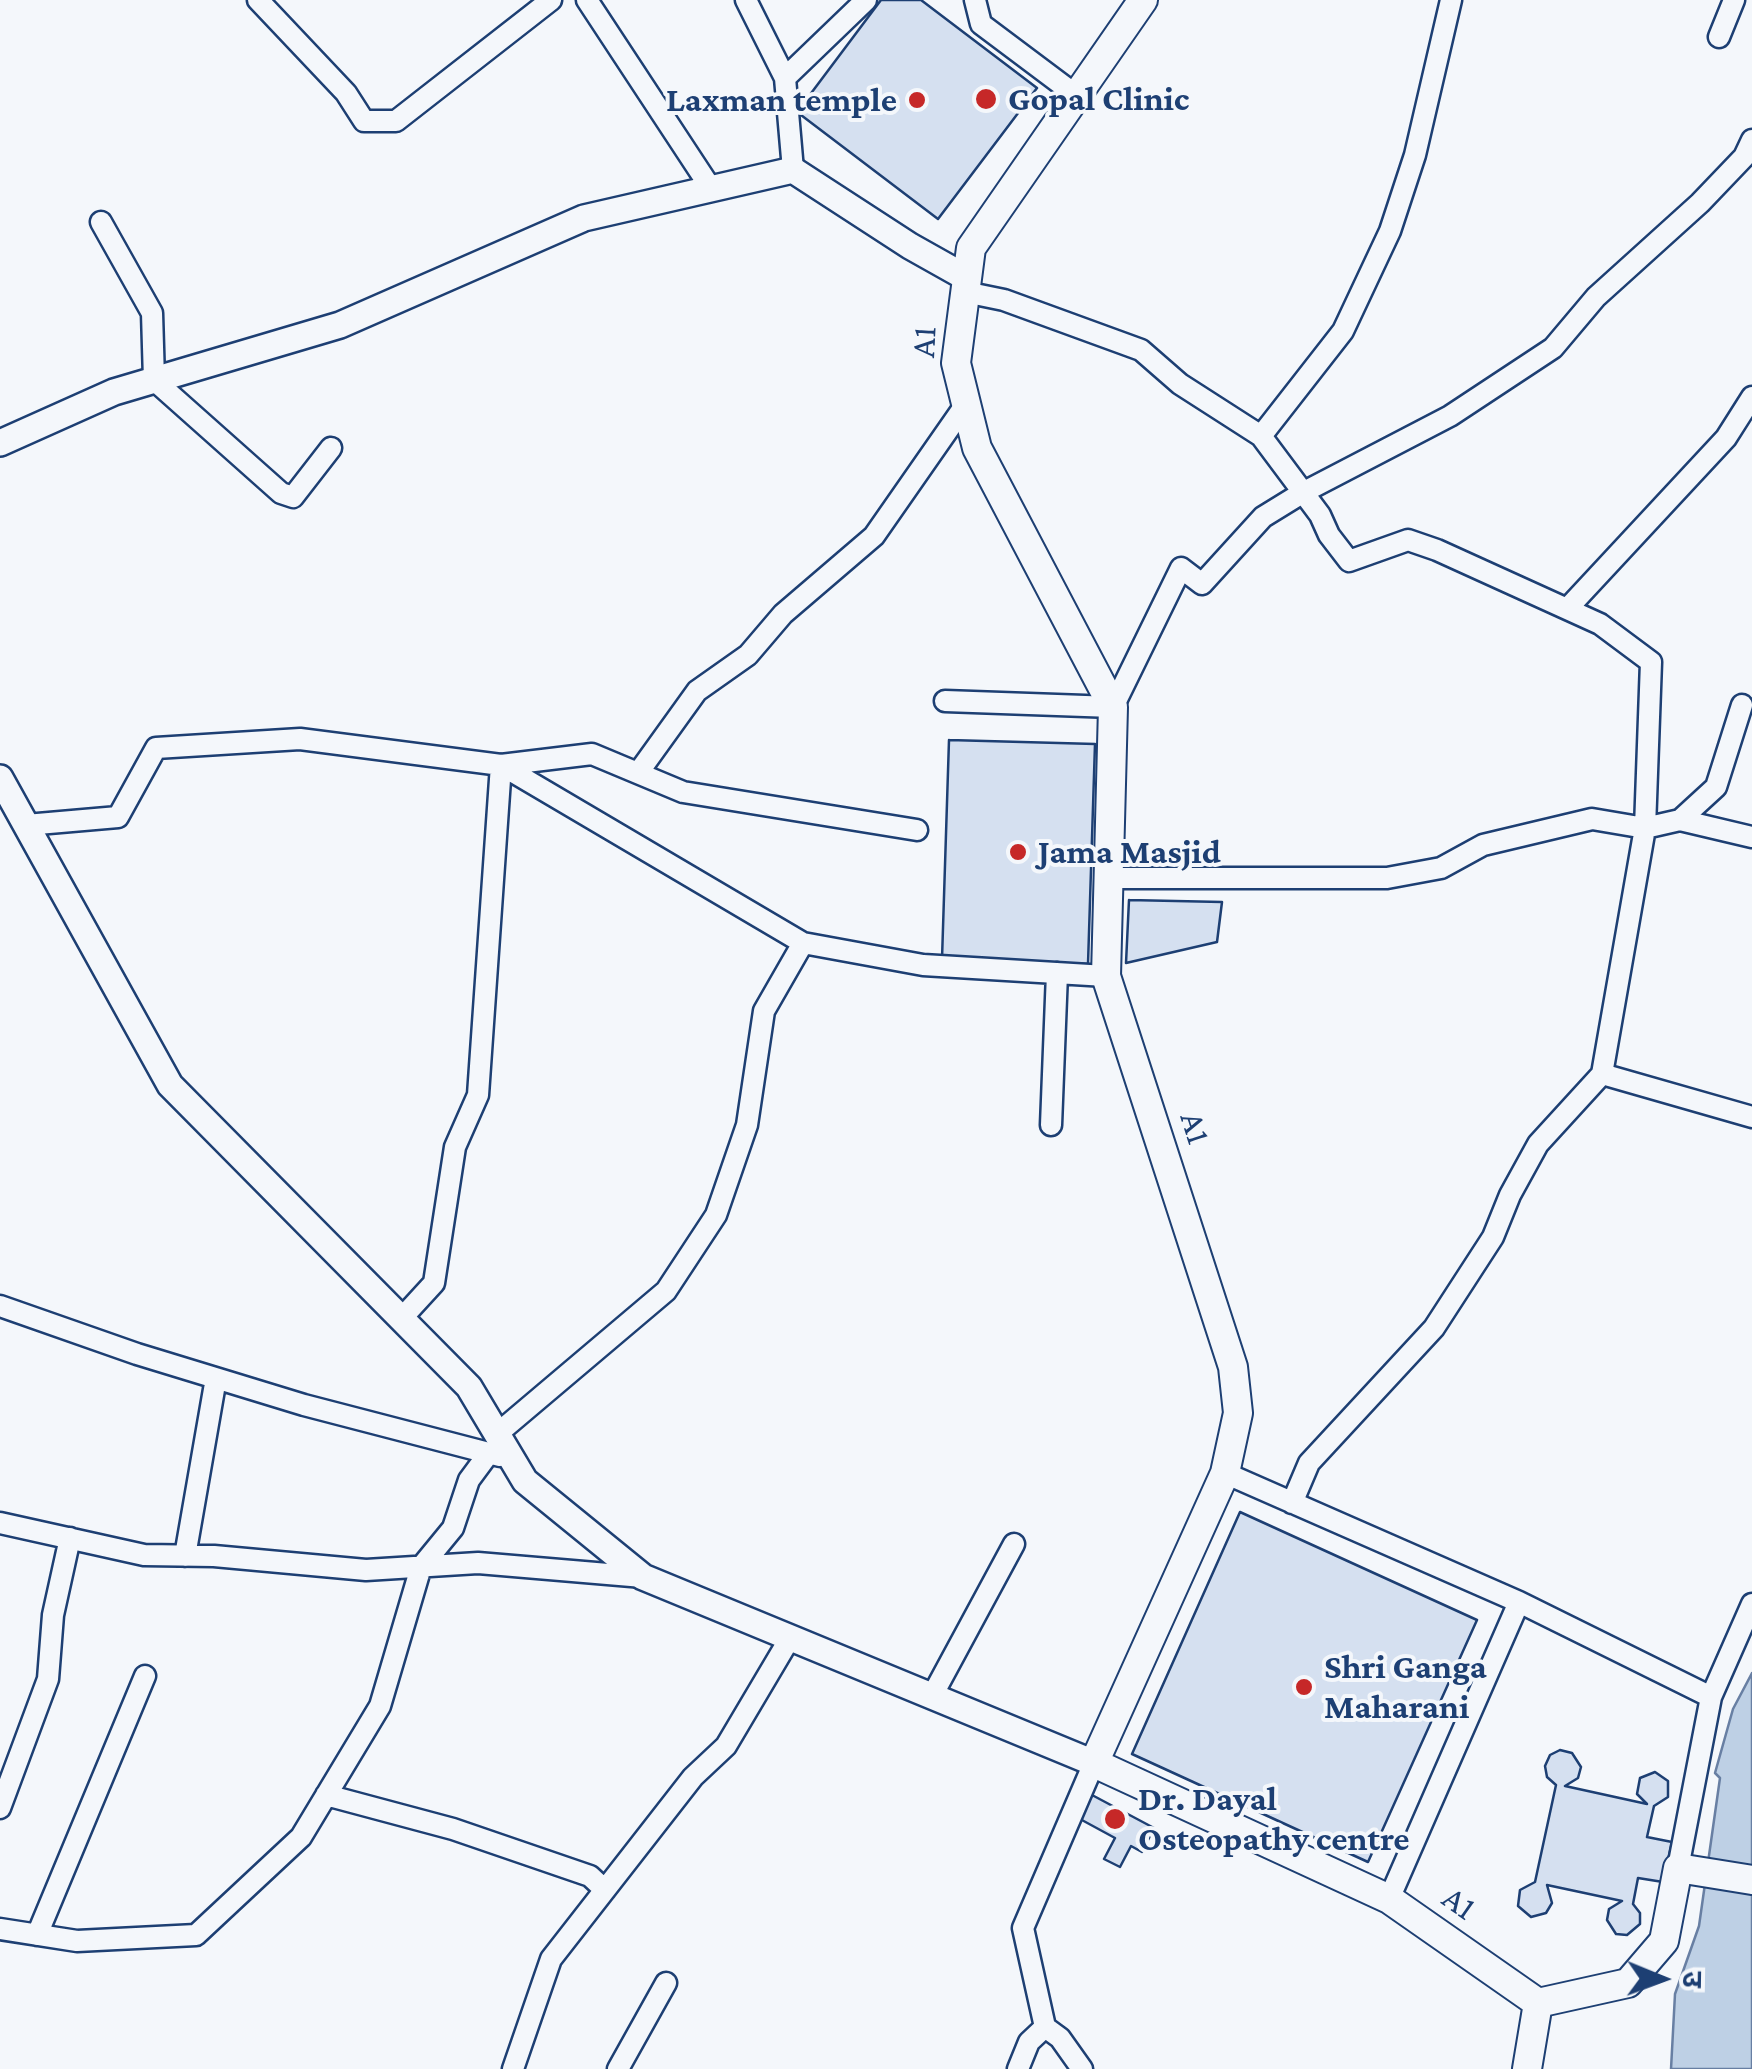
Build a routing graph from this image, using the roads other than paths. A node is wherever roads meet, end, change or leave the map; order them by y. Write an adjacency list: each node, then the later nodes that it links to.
1 (258, 0): 2 (street)
2 (551, 0)
3 (587, 0): 15 (street)
4 (746, 0): 11 (street)
5 (866, 0): 11 (street)
6 (975, 0): 12 (street)
7 (1143, 0): 12 (main road, A1)
8 (1451, 0): 21 (street)
9 (1734, 0): 10 (street)
10 (1720, 37)
11 (784, 78): 14 (street)
12 (1076, 96): 17 (main road, A1)
13 (1752, 140): 24 (street)
14 (793, 170): 15 (street); 17 (street)
15 (712, 190): 18 (street)
16 (101, 222): 18 (street)
17 (966, 285): 20 (main road, A1); 21 (street)
18 (154, 380): 22 (street); 23 (street)
19 (1752, 397): 25 (street)
20 (966, 404): 28 (main road, A1); 30 (street)
21 (1260, 436): 24 (street)
22 (0, 443)
23 (331, 448)
24 (1302, 492): 25 (street); 28 (street)
25 (1567, 609): 34 (street)
26 (946, 700): 28 (street)
27 (1742, 705): 32 (street)
28 (1113, 707): 37 (main road, A1)
29 (501, 765): 30 (street); 33 (street); 38 (street); 45 (street)
30 (638, 773): 35 (street)
31 (4, 798): 33 (street)
32 (1680, 820): 34 (street); 36 (street)
33 (26, 825): 45 (street)
34 (1645, 828): 37 (street); 41 (street)
35 (917, 830)
36 (1752, 837)
37 (1107, 878): 40 (main road, A1)
38 (802, 942): 39 (street); 47 (street)
39 (1057, 973): 40 (street); 43 (street)
40 (1106, 976): 48 (main road, A1)
41 (1602, 1074): 42 (street); 49 (street)
42 (1752, 1117)
43 (1051, 1125)
44 (0, 1306): 46 (street)
45 (401, 1318): 47 (street)
46 (216, 1378): 47 (street); 53 (street)
47 (499, 1449): 54 (street); 55 (street)
48 (1225, 1473): 49 (street); 62 (main road, A1)
49 (1292, 1503): 56 (street)
50 (0, 1523): 51 (street)
51 (70, 1538): 53 (street); 64 (street)
52 (1014, 1544): 60 (street)
53 (184, 1556): 54 (street)
54 (421, 1566): 55 (street); 63 (street)
55 (642, 1576): 58 (street)
56 (1519, 1602): 61 (street); 68 (street)
57 (1752, 1604): 61 (street)
58 (790, 1638): 60 (street); 67 (street)
59 (145, 1676): 70 (street)
60 (932, 1696): 62 (street)
61 (1711, 1697): 65 (street)
62 (1094, 1764): 68 (main road, A1); 73 (street)
63 (326, 1795): 67 (street); 70 (street)
64 (0, 1808)
65 (1688, 1871): 66 (main road); 72 (main road)
66 (1752, 1880)
67 (605, 1890): 74 (street)
68 (1388, 1899): 72 (main road, A1)
69 (0, 1929): 70 (street)
70 (37, 1935)
71 (666, 1983): 75 (street)
72 (1538, 2003): 78 (main road)
73 (1045, 2027): 76 (street); 77 (street)
74 (512, 2069)
75 (618, 2069)
76 (1018, 2069)
77 (1082, 2069)
78 (1527, 2069)

